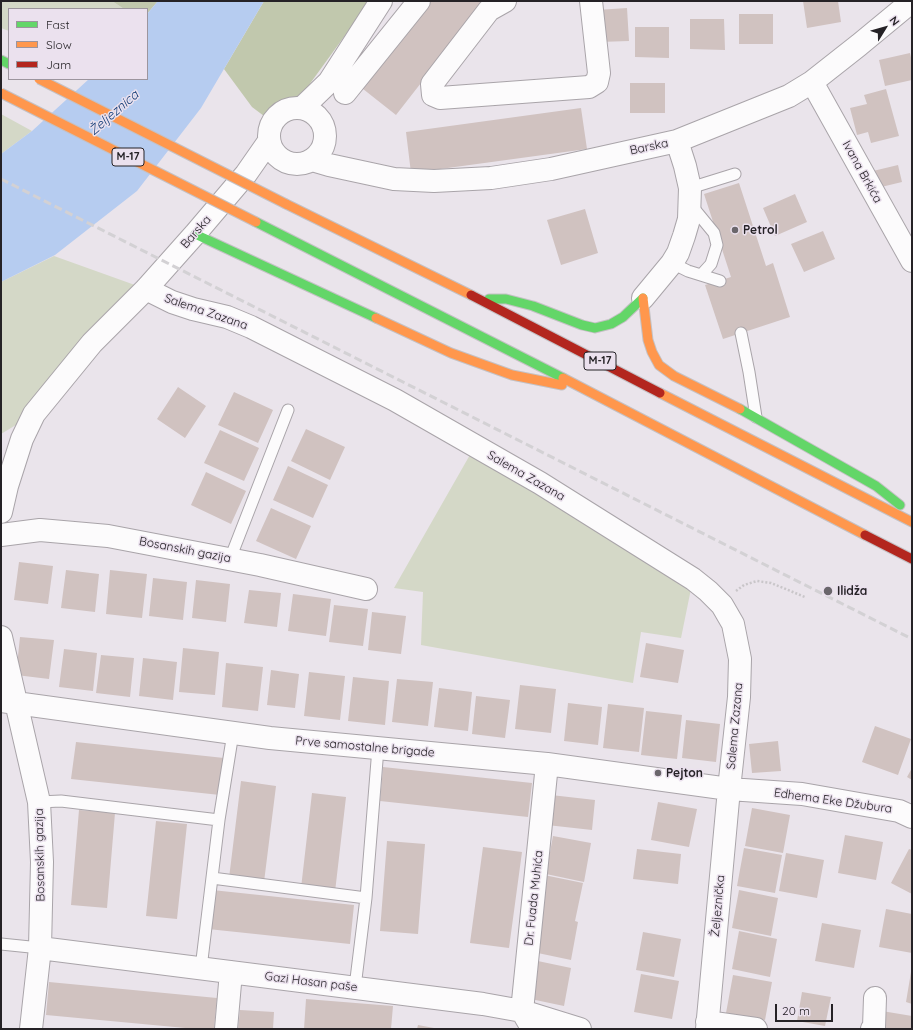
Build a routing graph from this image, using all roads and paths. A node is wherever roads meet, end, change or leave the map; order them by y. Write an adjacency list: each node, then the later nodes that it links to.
1 (381, 1): 8 (street)
2 (419, 1): 8 (street)
3 (505, 1): 4 (street)
4 (591, 1)
5 (910, 1): 7 (street, Barska)
6 (41, 80): 25 (highway, M-17, bridge)
7 (812, 82): 12 (street, Barska); 19 (street, Ivana Brkića)
8 (337, 87): 10 (street); 11 (street)
9 (1, 93): 27 (highway, M-17, bridge)
10 (303, 108): 11 (street); 13 (street)
11 (323, 130): 14 (street); 15 (street)
12 (677, 141): 15 (street, Barska); 17 (street)
13 (274, 149): 14 (street); 18 (street, Barska)
14 (312, 160): 15 (street, Barska)
15 (350, 169)
16 (735, 174): 17 (lane)
17 (690, 196): 20 (street); 21 (lane)
18 (195, 234): 23 (street, Barska); 27 (highway)
19 (912, 261)
20 (672, 263): 21 (lane); 24 (street)
21 (701, 275): 22 (lane)
22 (720, 281)
23 (146, 289): 30 (street); 38 (street, Salema Zazana)
24 (643, 298): 25 (highway); 29 (highway)
25 (478, 299): 32 (highway, M-17)
26 (741, 333): 29 (lane)
27 (583, 388): 35 (highway, M-17)
28 (288, 410): 34 (lane)
29 (756, 417): 31 (highway)
30 (1, 512)
31 (912, 519)
32 (912, 522)
33 (1, 535): 34 (street, Bosanskih gazija)
34 (230, 559): 36 (street, Bosanskih gazija)
35 (912, 559)
36 (366, 589)
37 (805, 597): 38 (path)
38 (722, 605): 44 (street, Salema Zazana)
39 (1, 637): 40 (street, Bosanskih gazija)
40 (9, 702): 41 (street, Prve samostalne brigade); 45 (street, Bosanskih gazija)
41 (233, 733): 42 (street, Prve samostalne brigade); 47 (lane)
42 (378, 748): 43 (street, Prve samostalne brigade); 49 (lane)
43 (547, 764): 44 (street, Prve samostalne brigade); 56 (street, Dr. Fuada Muhića)
44 (729, 789): 46 (street, Edhema Eke Džubura); 57 (street, Željeznička)
45 (38, 802): 47 (lane); 51 (street, Bosanskih gazija)
46 (912, 816)
47 (219, 820): 48 (lane)
48 (212, 878): 49 (lane); 52 (lane)
49 (366, 898): 54 (lane)
50 (1, 944): 51 (lane)
51 (40, 948): 52 (street, Gazi Hasan paše); 58 (street, Bosanskih gazija)
52 (201, 968): 53 (street, Gazi Hasan paše)
53 (231, 972): 54 (street, Gazi Hasan paše); 59 (street)
54 (355, 987): 56 (street, Gazi Hasan paše)
55 (875, 998): 63 (street)
56 (522, 1010): 60 (street); 61 (street, Gazi Hasan paše)
57 (707, 1026): 62 (street, Željeznička)
58 (31, 1029)
59 (226, 1029)
60 (533, 1029)
61 (580, 1029)
62 (756, 1029)
63 (872, 1029)

